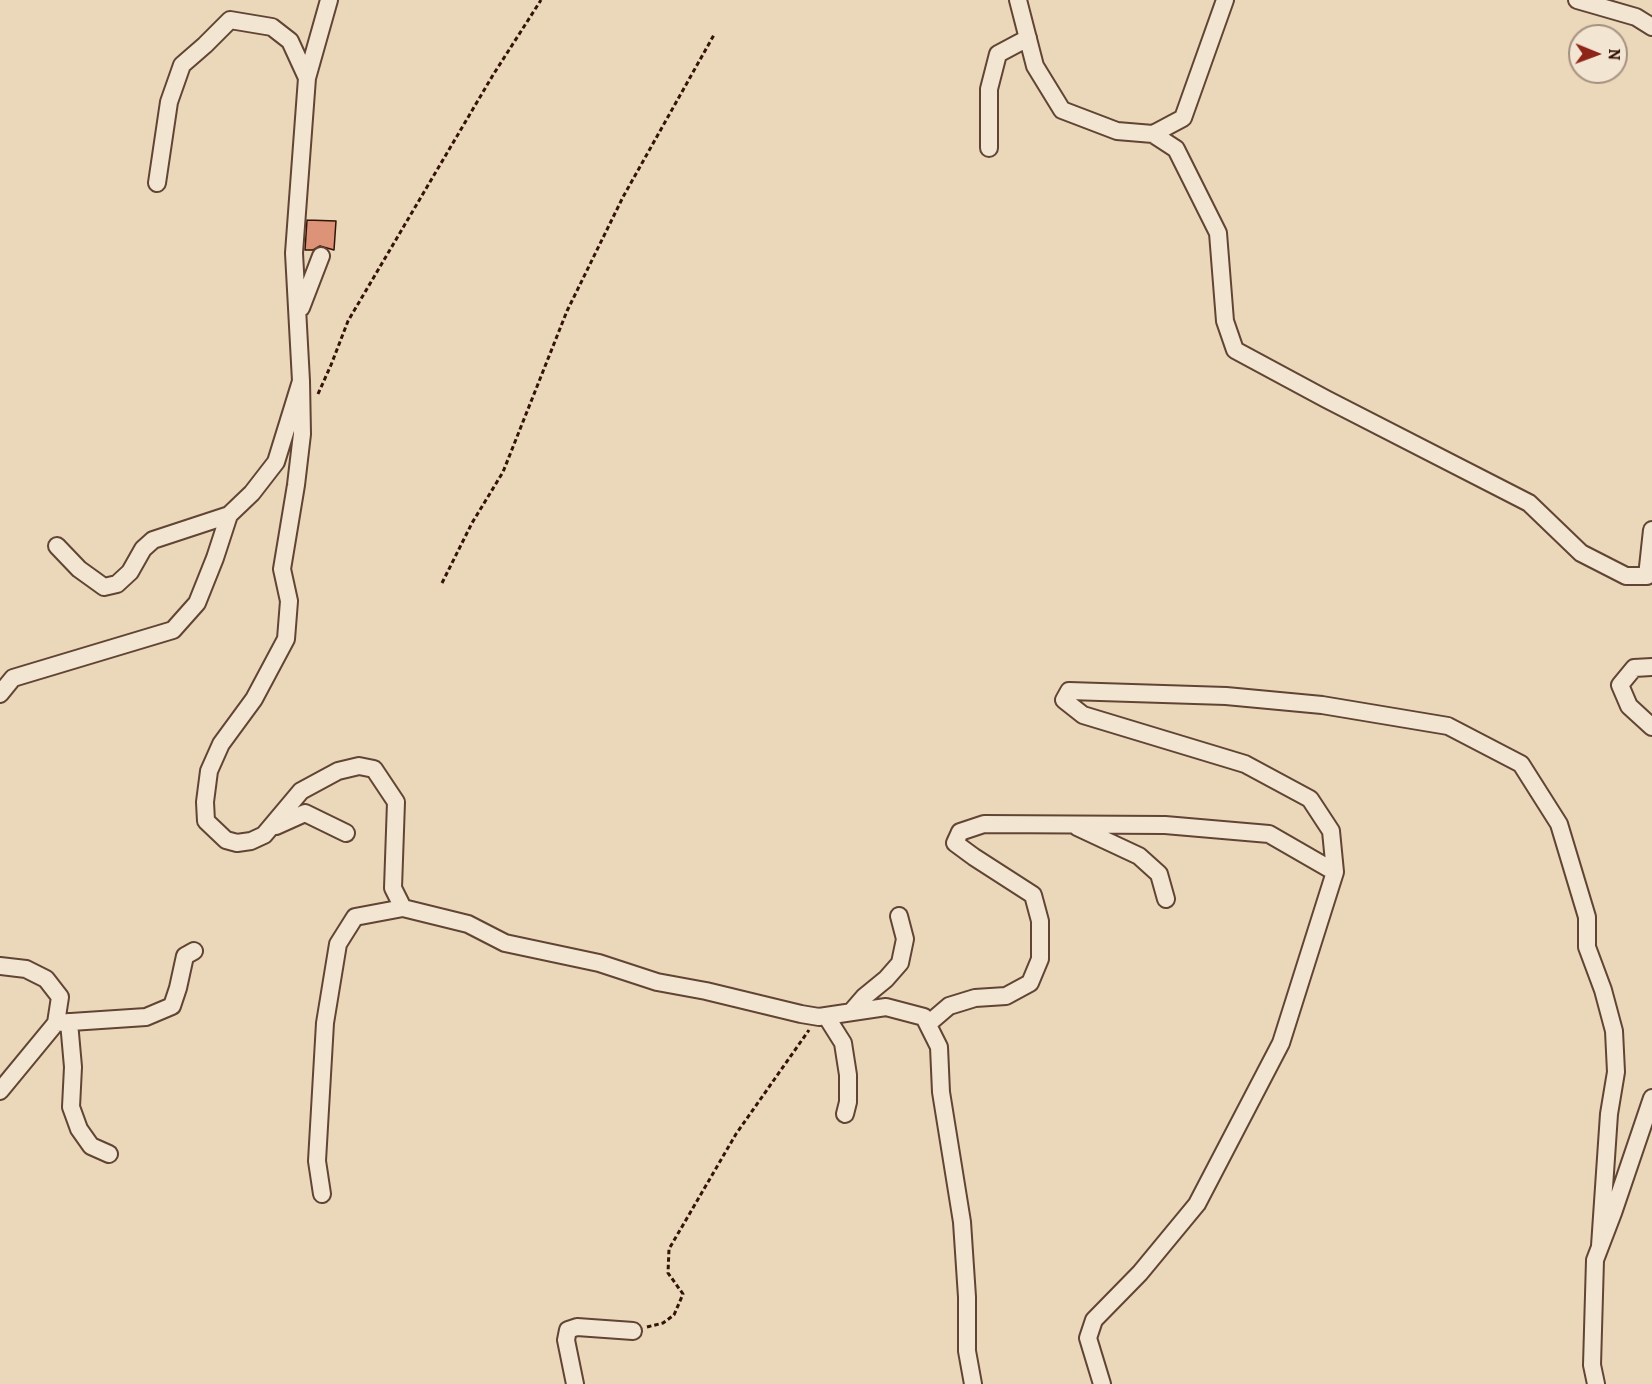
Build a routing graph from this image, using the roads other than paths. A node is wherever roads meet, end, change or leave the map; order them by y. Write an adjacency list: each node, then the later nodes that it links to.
1 (328, 0): 7 (street)
2 (1018, 0): 6 (street)
3 (1225, 0): 8 (street)
4 (1577, 0): 5 (street)
5 (1652, 27)
6 (1028, 38): 8 (street); 9 (street)
7 (307, 78): 10 (street); 12 (street)
8 (1153, 134): 16 (street)
9 (989, 148)
10 (157, 183)
11 (321, 256): 12 (street)
12 (298, 318): 13 (street)
13 (302, 381): 14 (street); 22 (street)
14 (229, 515): 17 (street); 19 (street)
15 (1652, 530): 16 (street)
16 (1652, 536)
17 (57, 546)
18 (1652, 667): 20 (street)
19 (0, 694)
20 (1652, 727)
21 (1070, 825): 24 (street); 25 (street); 33 (street)
22 (270, 829): 23 (street); 26 (street)
23 (346, 833)
24 (1335, 872): 39 (street); 43 (street)
25 (1166, 899)
26 (403, 908): 31 (street); 38 (street)
27 (899, 916): 30 (street)
28 (194, 951): 32 (street)
29 (0, 966): 32 (street)
30 (851, 1012): 31 (street); 33 (street)
31 (823, 1016): 36 (street)
32 (63, 1022): 34 (street); 37 (street)
33 (928, 1024): 42 (street)
34 (0, 1091)
35 (1652, 1098): 39 (street)
36 (845, 1114)
37 (110, 1154)
38 (322, 1194)
39 (1600, 1246): 44 (street)
40 (633, 1331): 41 (street)
41 (575, 1384)
42 (973, 1384)
43 (1102, 1384)
44 (1596, 1384)

